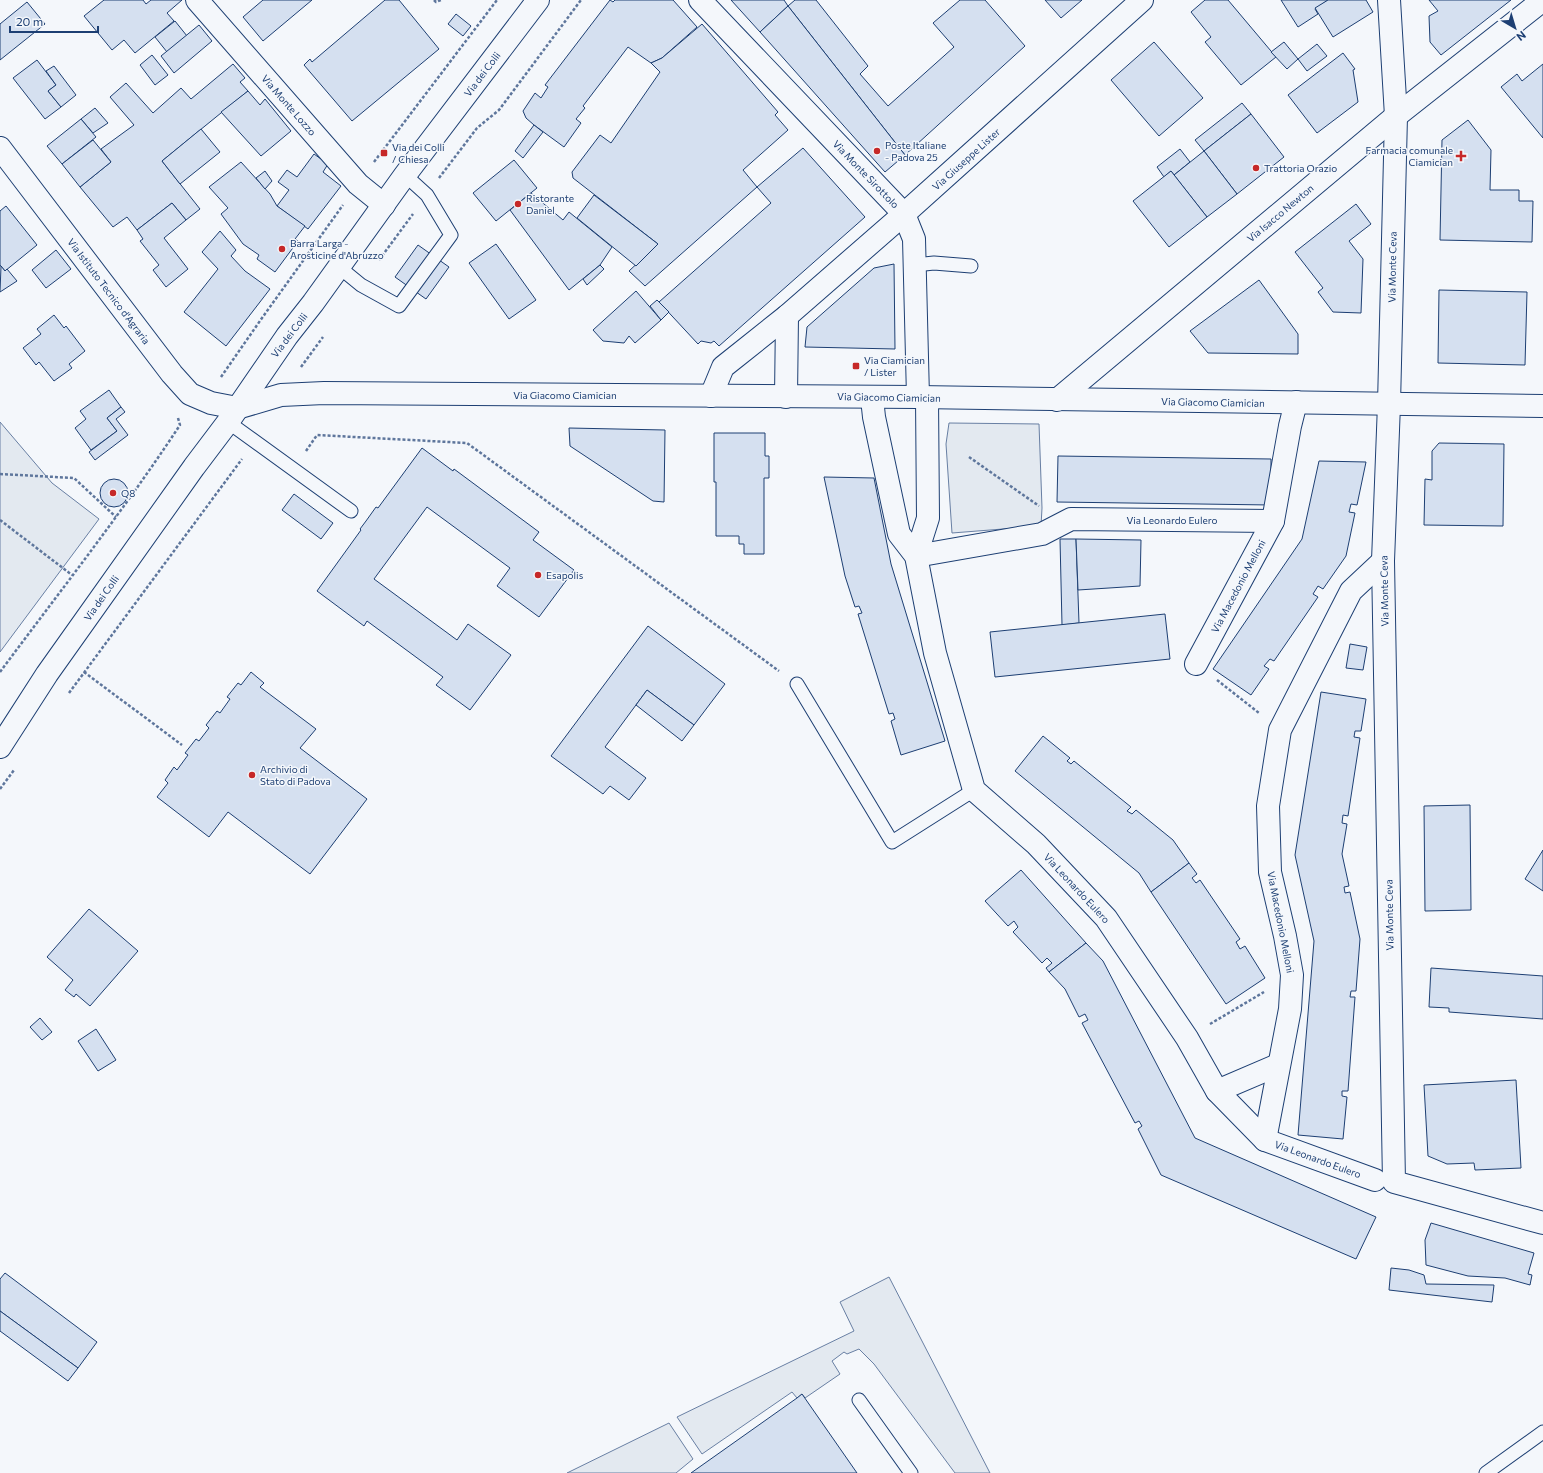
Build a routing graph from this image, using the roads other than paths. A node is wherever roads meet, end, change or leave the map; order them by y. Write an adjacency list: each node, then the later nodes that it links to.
1 (197, 0): 10 (street, Via Monte Lozzo)
2 (538, 0): 9 (street, Via dei Colli)
3 (700, 0): 11 (street, Via Monte Sirottolo)
4 (1142, 0): 11 (street, Via Giuseppe Lister)
5 (1389, 0): 7 (street, Via Monte Ceva)
6 (1543, 0): 7 (street, Via Isacco Newton)
7 (1396, 116): 20 (street, Via Isacco Newton); 22 (street, Via Monte Ceva)
8 (0, 148): 24 (street, Via Istituto Tecnico d'Agraria)
9 (405, 175): 10 (street, Via dei Colli); 14 (lane)
10 (384, 204): 14 (street, Via dei Colli)
11 (904, 214): 12 (street, Via Monte Sirottolo); 15 (street, Via Giuseppe Lister)
12 (915, 265): 13 (lane); 19 (street, Via Monte Sirottolo)
13 (971, 266)
14 (338, 267): 24 (street, Via dei Colli)
15 (787, 316): 16 (street, Via Giuseppe Lister); 17 (street)
16 (711, 396): 17 (street, Via Giacomo Ciamician); 24 (street, Via Giacomo Ciamician)
17 (786, 397): 18 (street, Via Giacomo Ciamician)
18 (872, 398): 19 (street, Via Giacomo Ciamician); 27 (street)
19 (922, 398): 20 (street, Via Giacomo Ciamician); 27 (street)
20 (1057, 400): 21 (street, Via Giacomo Ciamician)
21 (1296, 402): 22 (street, Via Giacomo Ciamician); 26 (street, Via Macedonio Melloni)
22 (1389, 404): 23 (street, Via Giacomo Ciamician); 28 (street, Via Monte Ceva)
23 (1543, 406)
24 (233, 415): 25 (lane); 30 (street, Via dei Colli)
25 (351, 510)
26 (1273, 520): 27 (street, Via Leonardo Eulero); 29 (street, Via Macedonio Melloni)
27 (916, 556): 34 (street)
28 (1383, 561): 35 (street, Via Macedonio Melloni); 38 (street, Via Monte Ceva)
29 (1196, 664)
30 (47, 674): 32 (street, Via dei Colli); 33 (street, Via dei Colli)
31 (797, 684): 34 (lane)
32 (0, 726)
33 (0, 747)
34 (974, 790): 36 (street, Via Leonardo Eulero)
35 (1278, 1065): 36 (street); 37 (street, Via Macedonio Melloni)
36 (1217, 1091): 37 (street, Via Leonardo Eulero)
37 (1265, 1140): 38 (street, Via Leonardo Eulero)
38 (1384, 1181): 39 (street, Via Leonardo Eulero)
39 (1543, 1223)
40 (859, 1400): 42 (lane)
41 (1543, 1432): 43 (lane)
42 (911, 1473)
43 (1486, 1473)

